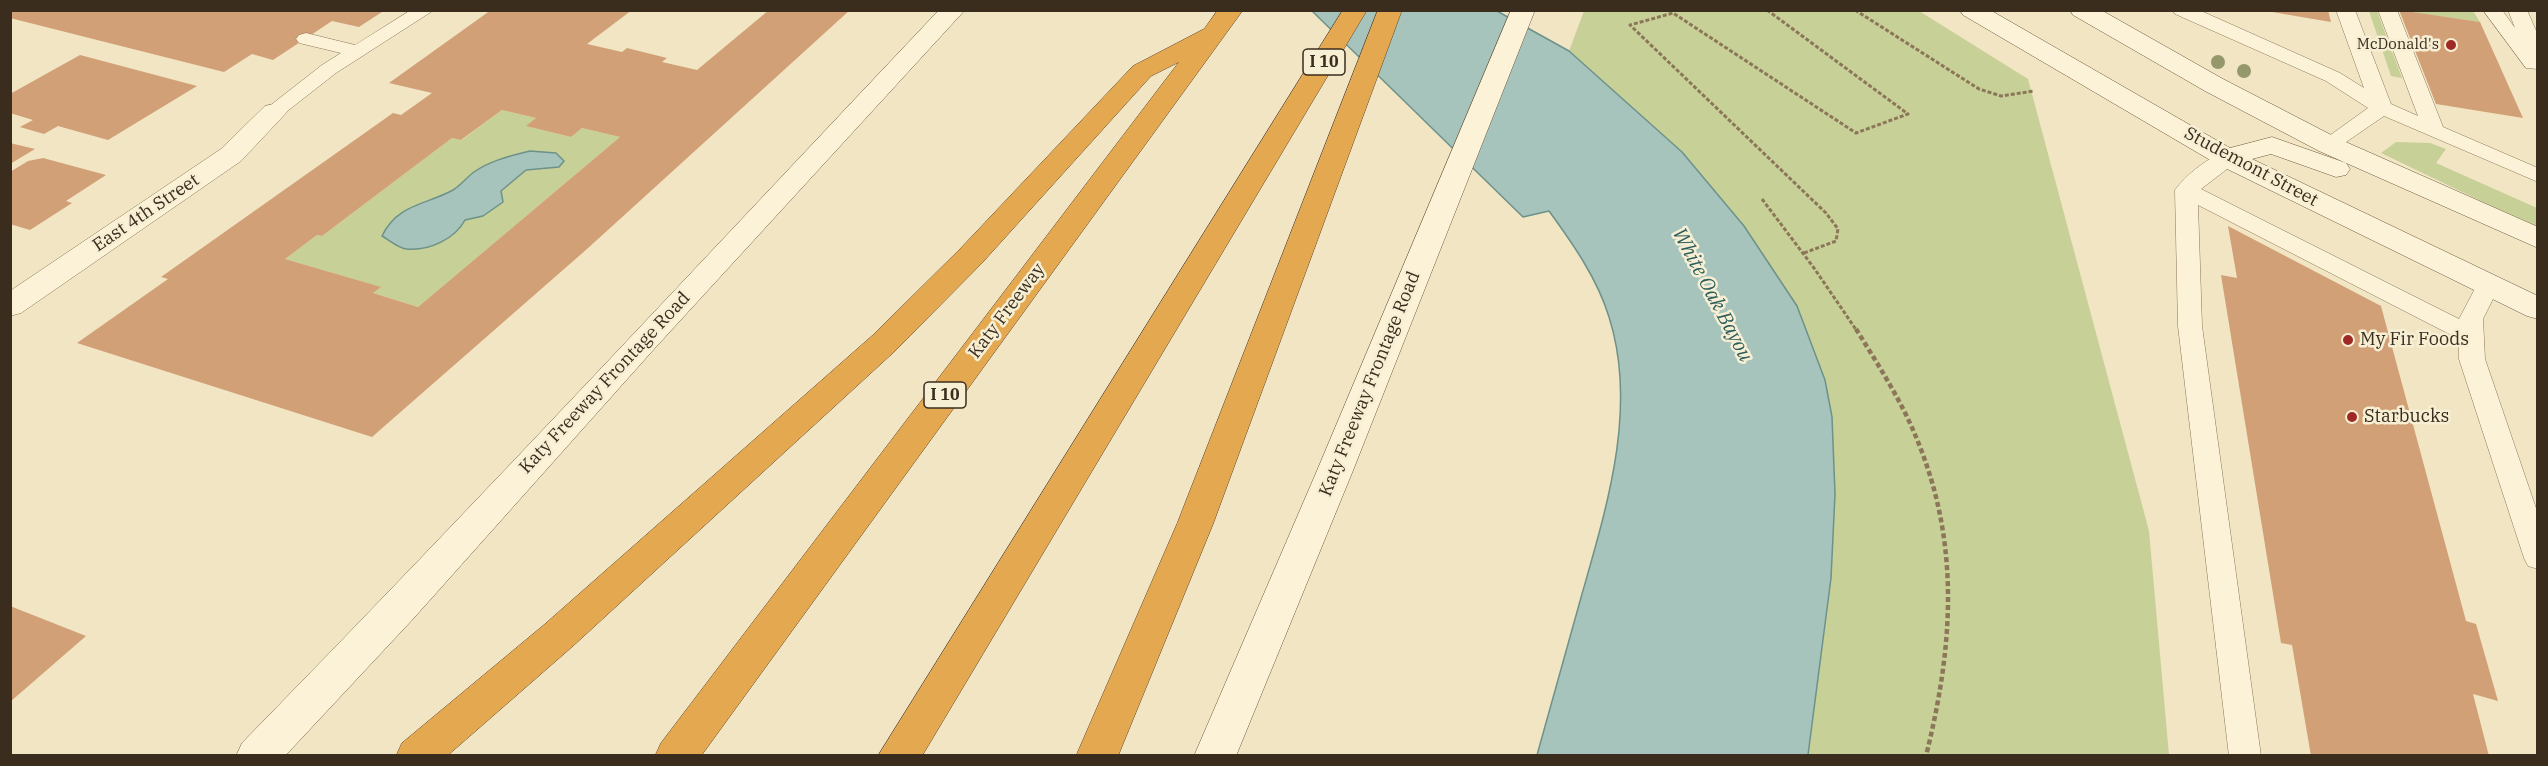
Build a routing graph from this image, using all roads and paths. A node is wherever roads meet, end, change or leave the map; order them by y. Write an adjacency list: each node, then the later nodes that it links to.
1 (425, 10): 17 (lane)
2 (953, 10): 36 (main road, Katy Freeway Frontage Road)
3 (1355, 10): 39 (highway, I 10)
4 (1390, 10): 40 (highway)
5 (1523, 10): 41 (main road, Katy Freeway Frontage Road)
6 (1767, 10): 30 (path)
7 (1855, 10): 19 (path)
8 (1972, 10): 24 (main road, Studemont Street)
9 (2082, 10): 23 (main road)
10 (2182, 10): 20 (lane)
11 (2345, 10): 20 (lane)
12 (2387, 10): 22 (lane)
13 (2492, 10): 18 (lane)
14 (2517, 10): 18 (lane)
15 (1222, 22): 37 (highway); 38 (highway, Katy Freeway / I 10)
16 (306, 39): 17 (lane)
17 (357, 51): 21 (lane)
18 (2535, 68)
19 (2044, 90)
20 (2382, 108): 22 (lane); 23 (lane)
21 (274, 112): 32 (main road, East 4th Street)
22 (2434, 130): 25 (lane)
23 (2329, 145): 28 (main road)
24 (2227, 158): 26 (lane); 29 (main road); 31 (main road, Studemont Street)
25 (2538, 176)
26 (2186, 190): 34 (lane); 43 (lane)
27 (1762, 199): 30 (path)
28 (2538, 239)
29 (2538, 252)
30 (1804, 254): 42 (path)
31 (2488, 285): 33 (main road, Studemont Street); 34 (lane)
32 (10, 306)
33 (2538, 309)
34 (2471, 335): 35 (lane)
35 (2538, 558)
36 (257, 756)
37 (417, 756)
38 (676, 756)
39 (899, 756)
40 (1097, 756)
41 (1215, 756)
42 (1926, 756)
43 (2245, 756)

